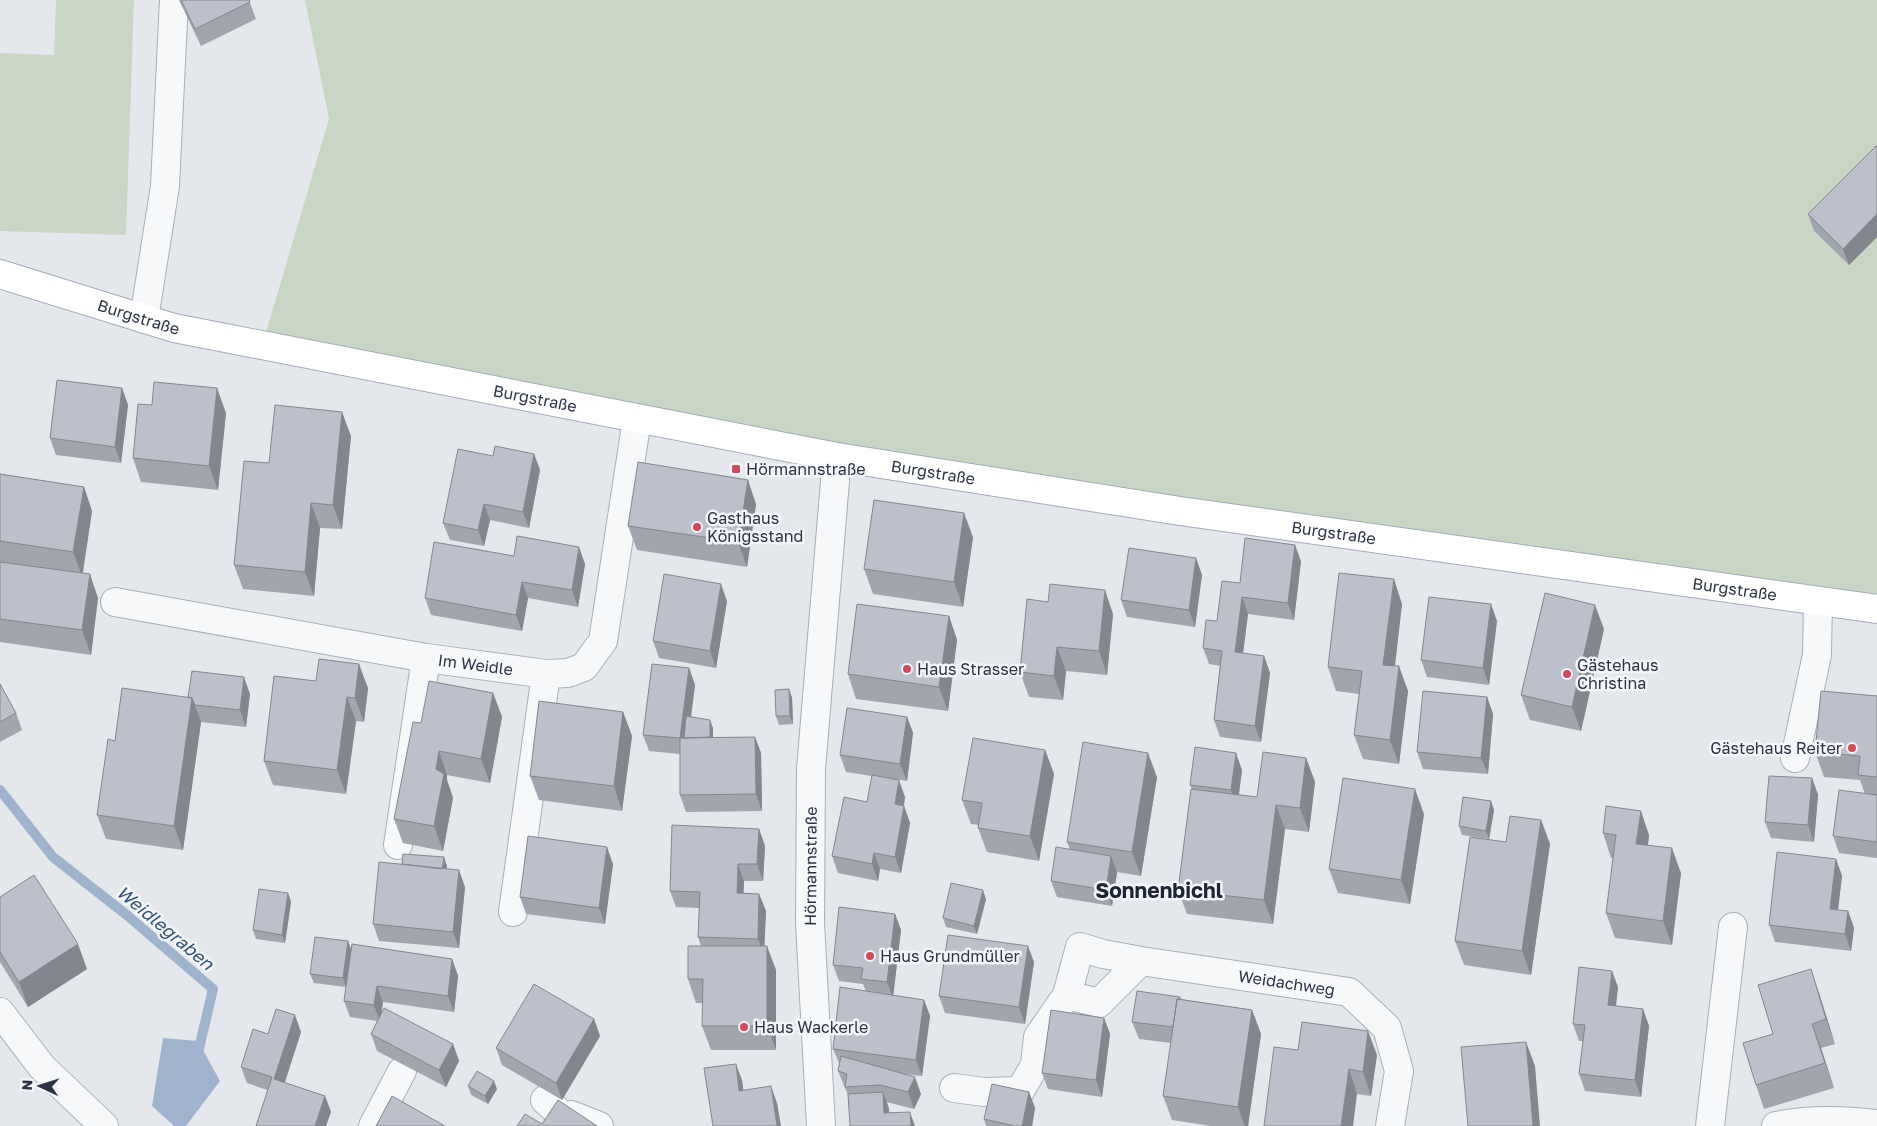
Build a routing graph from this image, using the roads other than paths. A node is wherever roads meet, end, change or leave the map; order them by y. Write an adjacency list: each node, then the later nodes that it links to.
1 (174, 0): 3 (street)
2 (0, 274): 3 (main road, Burgstraße)
3 (144, 319): 4 (main road, Burgstraße)
4 (637, 419): 5 (main road, Burgstraße); 10 (street, Im Weidle)
5 (837, 457): 6 (main road, Burgstraße); 25 (street, Hörmannstraße)
6 (1818, 601): 8 (main road, Burgstraße); 11 (street)
7 (115, 602): 9 (street, Im Weidle)
8 (1877, 609)
9 (426, 658): 10 (street, Im Weidle); 12 (street)
10 (546, 674): 13 (street)
11 (1795, 758)
12 (398, 845)
13 (513, 912)
14 (1733, 926): 27 (street)
15 (1141, 961): 16 (street); 16 (street, Weidachweg); 26 (street, Weidachweg)
16 (1067, 995): 19 (street)
17 (0, 1012): 22 (street)
18 (402, 1071): 23 (street)
19 (954, 1088)
20 (544, 1100): 24 (street)
21 (1877, 1124): 28 (street)
22 (101, 1126)
23 (373, 1126)
24 (599, 1126)
25 (821, 1126)
26 (1390, 1126)
27 (1710, 1126)
28 (1776, 1126)

